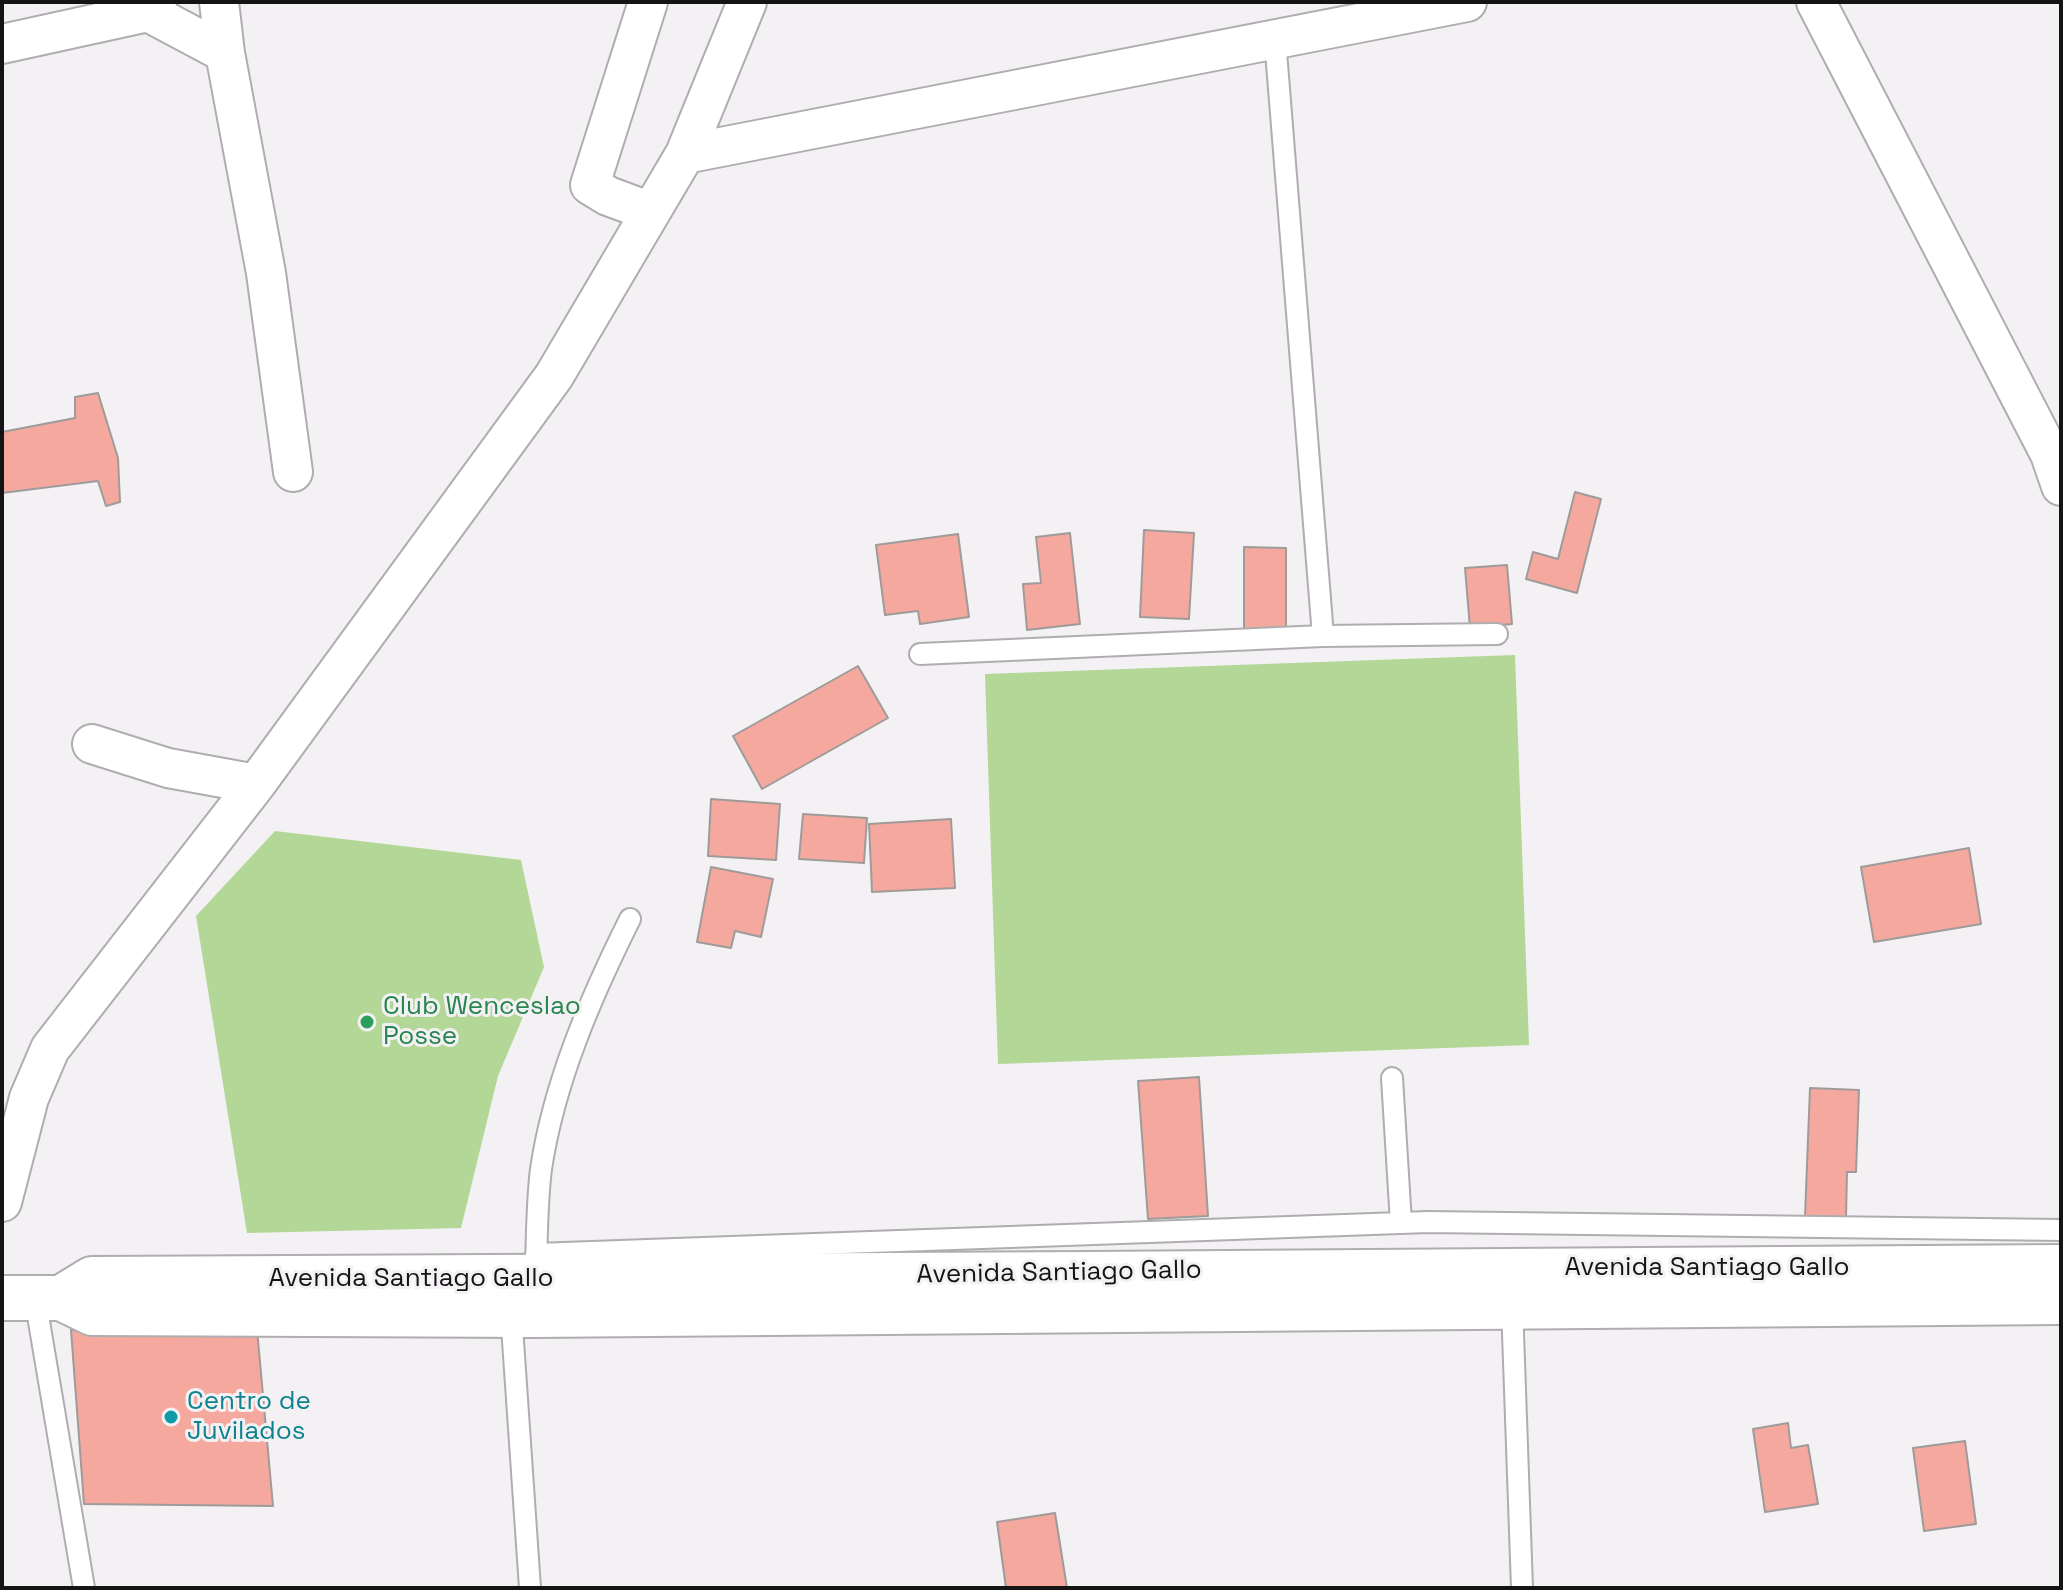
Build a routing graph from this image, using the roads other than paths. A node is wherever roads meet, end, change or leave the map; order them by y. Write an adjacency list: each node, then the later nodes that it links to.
1 (219, 2): 9 (street)
2 (648, 2): 11 (street)
3 (747, 2): 10 (street)
4 (1467, 2): 7 (street)
5 (1816, 2): 13 (street)
6 (153, 7): 8 (street); 9 (street)
7 (1275, 39): 10 (street); 15 (lane)
8 (2, 44)
9 (225, 53): 12 (street)
10 (685, 154): 11 (street)
11 (651, 212): 18 (street)
12 (293, 472)
13 (2061, 486)
14 (1497, 634): 15 (lane)
15 (1323, 636): 16 (lane)
16 (920, 654)
17 (92, 744): 18 (street)
18 (256, 784): 21 (street)
19 (630, 919): 26 (lane)
20 (1392, 1078): 22 (lane)
21 (2, 1202)
22 (1401, 1223): 23 (lane); 26 (lane)
23 (2061, 1230)
24 (2061, 1267): 25 (street, Avenida Santiago Gallo)
25 (1511, 1288): 26 (street, Avenida Santiago Gallo); 28 (street, Avenida Santiago Gallo); 31 (lane)
26 (525, 1289): 27 (street, Avenida Santiago Gallo); 30 (lane)
27 (33, 1298): 29 (lane)
28 (2061, 1302)
29 (84, 1588)
30 (530, 1588)
31 (1522, 1588)

